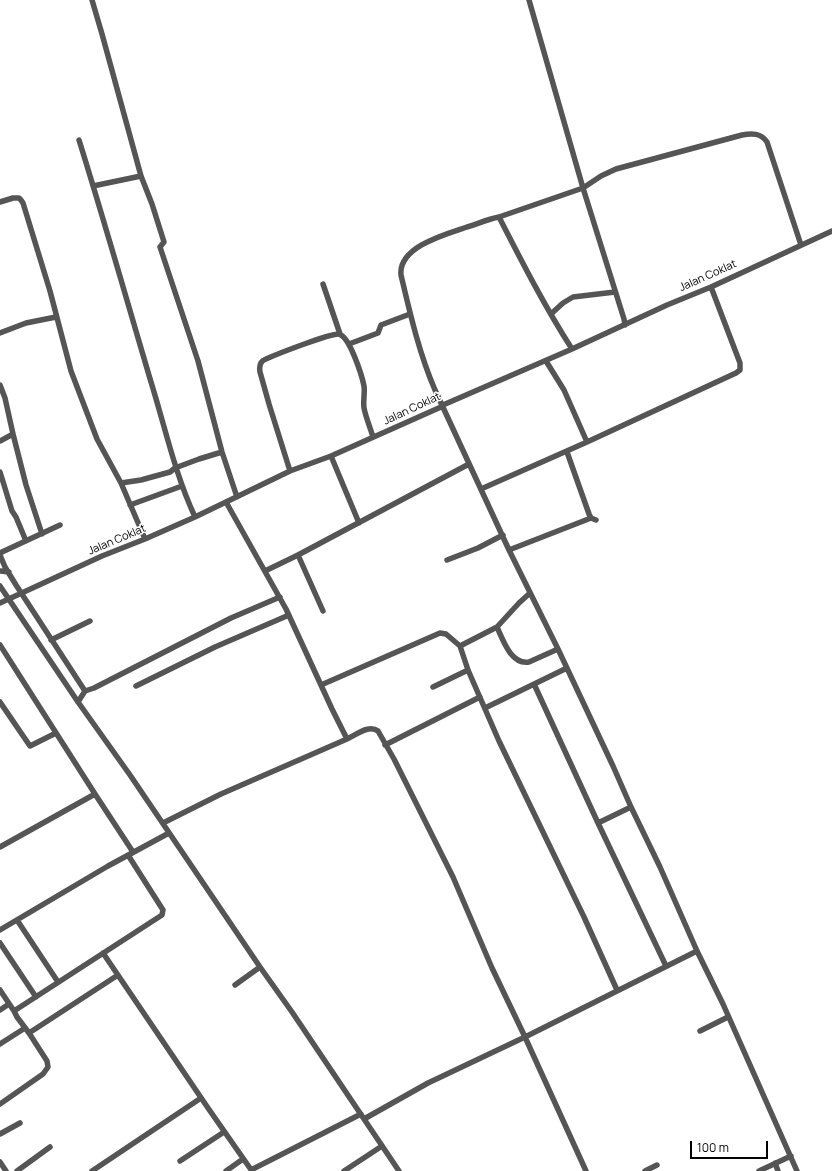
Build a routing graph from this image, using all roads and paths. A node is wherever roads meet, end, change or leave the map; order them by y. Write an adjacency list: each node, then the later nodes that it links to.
1 (92, 0): 4 (street)
2 (529, 0): 6 (street)
3 (79, 140): 5 (street)
4 (141, 176): 5 (street); 30 (street)
5 (93, 186): 34 (street)
6 (583, 188): 8 (street); 10 (street); 13 (street)
7 (0, 202): 16 (street)
8 (499, 218): 14 (street); 15 (street)
9 (832, 230): 10 (street, Jalan Coklat)
10 (801, 245): 12 (street, Jalan Coklat)
11 (323, 284): 19 (street)
12 (711, 287): 17 (street, Jalan Coklat); 29 (street)
13 (616, 292): 15 (street); 17 (street)
14 (410, 314): 20 (street); 25 (street)
15 (551, 314): 21 (street)
16 (56, 317): 18 (street); 37 (street)
17 (624, 325): 21 (street, Jalan Coklat)
18 (0, 333)
19 (340, 334): 20 (street); 35 (street)
20 (349, 344): 27 (street)
21 (572, 349): 22 (street, Jalan Coklat)
22 (546, 361): 25 (street, Jalan Coklat); 29 (street)
23 (0, 385): 24 (street)
24 (3, 400): 26 (street)
25 (443, 405): 27 (street, Jalan Coklat); 33 (street)
26 (14, 434): 28 (street); 46 (street)
27 (373, 437): 32 (street, Jalan Coklat)
28 (0, 441)
29 (587, 442): 31 (street)
30 (220, 452): 34 (street); 40 (street)
31 (567, 452): 39 (street); 50 (street)
32 (331, 456): 35 (street, Jalan Coklat); 44 (street)
33 (469, 464): 39 (street); 44 (street)
34 (175, 468): 37 (street); 38 (street)
35 (290, 471): 40 (street, Jalan Coklat)
36 (0, 472): 49 (street)
37 (121, 483): 42 (street)
38 (182, 486): 42 (street); 43 (street)
39 (481, 489): 47 (street)
40 (237, 497): 41 (street, Jalan Coklat)
41 (226, 502): 43 (street, Jalan Coklat); 55 (street)
42 (130, 505): 48 (street)
43 (195, 517): 48 (street, Jalan Coklat)
44 (359, 523): 52 (street)
45 (60, 525): 46 (street)
46 (42, 534): 49 (street)
47 (503, 535): 50 (street); 53 (street)
48 (145, 539): 59 (street, Jalan Coklat)
49 (26, 541): 51 (street)
50 (509, 550): 58 (street)
51 (0, 554): 56 (street)
52 (298, 554): 55 (street); 63 (street)
53 (447, 560)
54 (0, 571): 56 (street)
55 (265, 571): 60 (street)
56 (9, 572): 59 (street)
57 (0, 586): 61 (street)
58 (530, 593): 66 (street); 70 (street)
59 (22, 594): 61 (street, Jalan Coklat); 67 (street)
60 (280, 597): 64 (street); 77 (street)
61 (9, 599): 62 (street, Jalan Coklat); 80 (street)
62 (0, 603)
63 (323, 611)
64 (289, 616): 74 (street); 75 (street)
65 (90, 621): 67 (street)
66 (497, 627): 69 (street); 70 (street)
67 (51, 640): 77 (street)
68 (0, 645): 82 (street)
69 (460, 646): 72 (street); 74 (street)
70 (558, 649): 71 (street)
71 (567, 668): 73 (street); 86 (street)
72 (468, 670): 76 (street); 78 (street)
73 (534, 684): 81 (street); 88 (street)
74 (321, 685): 83 (street)
75 (136, 686)
76 (433, 687)
77 (85, 691): 80 (street)
78 (480, 698): 81 (street); 84 (street)
79 (0, 702): 82 (street)
80 (78, 702): 87 (street)
81 (485, 708): 104 (street)
82 (56, 733): 85 (street)
83 (347, 739): 84 (street); 87 (street)
84 (385, 745): 114 (street)
85 (95, 794): 90 (street); 91 (street)
86 (631, 808): 88 (street); 96 (street)
87 (163, 823): 89 (street)
88 (598, 823): 98 (street)
89 (169, 832): 91 (street); 99 (street)
90 (0, 847)
91 (133, 852): 92 (street)
92 (128, 855): 93 (street); 97 (street)
93 (17, 920): 94 (street); 101 (street)
94 (0, 930)
95 (0, 943): 106 (street)
96 (697, 951): 98 (street); 110 (street)
97 (103, 953): 100 (street); 101 (street)
98 (666, 966): 104 (street)
99 (260, 967): 102 (street); 118 (street)
100 (118, 975): 113 (street); 116 (street)
101 (58, 982): 106 (street)
102 (236, 985)
103 (0, 990): 105 (street)
104 (617, 990): 114 (street)
105 (2, 996): 107 (street)
106 (36, 997): 109 (street)
107 (9, 1004): 108 (street); 109 (street)
108 (0, 1010)
109 (14, 1011): 111 (street)
110 (728, 1017): 112 (street); 124 (street)
111 (25, 1028): 113 (street); 115 (street)
112 (700, 1030)
113 (29, 1033): 117 (street)
114 (525, 1037): 118 (street); 137 (street)
115 (0, 1044)
116 (201, 1098): 120 (street); 133 (street)
117 (0, 1104)
118 (363, 1117): 122 (street); 130 (street)
119 (20, 1123): 121 (street)
120 (224, 1132): 125 (street); 126 (street)
121 (0, 1134)
122 (382, 1146): 135 (street); 136 (street)
123 (50, 1147): 132 (street)
124 (791, 1156): 128 (street); 141 (street)
125 (243, 1159): 130 (street); 134 (street)
126 (180, 1161)
127 (0, 1162): 131 (street)
128 (775, 1163): 139 (street); 140 (street)
129 (657, 1165): 138 (street)
130 (251, 1170)
131 (6, 1171)
132 (17, 1171)
133 (92, 1171)
134 (226, 1171)
135 (344, 1171)
136 (399, 1171)
137 (586, 1171)
138 (645, 1171)
139 (759, 1171)
140 (778, 1171)
141 (797, 1171)

